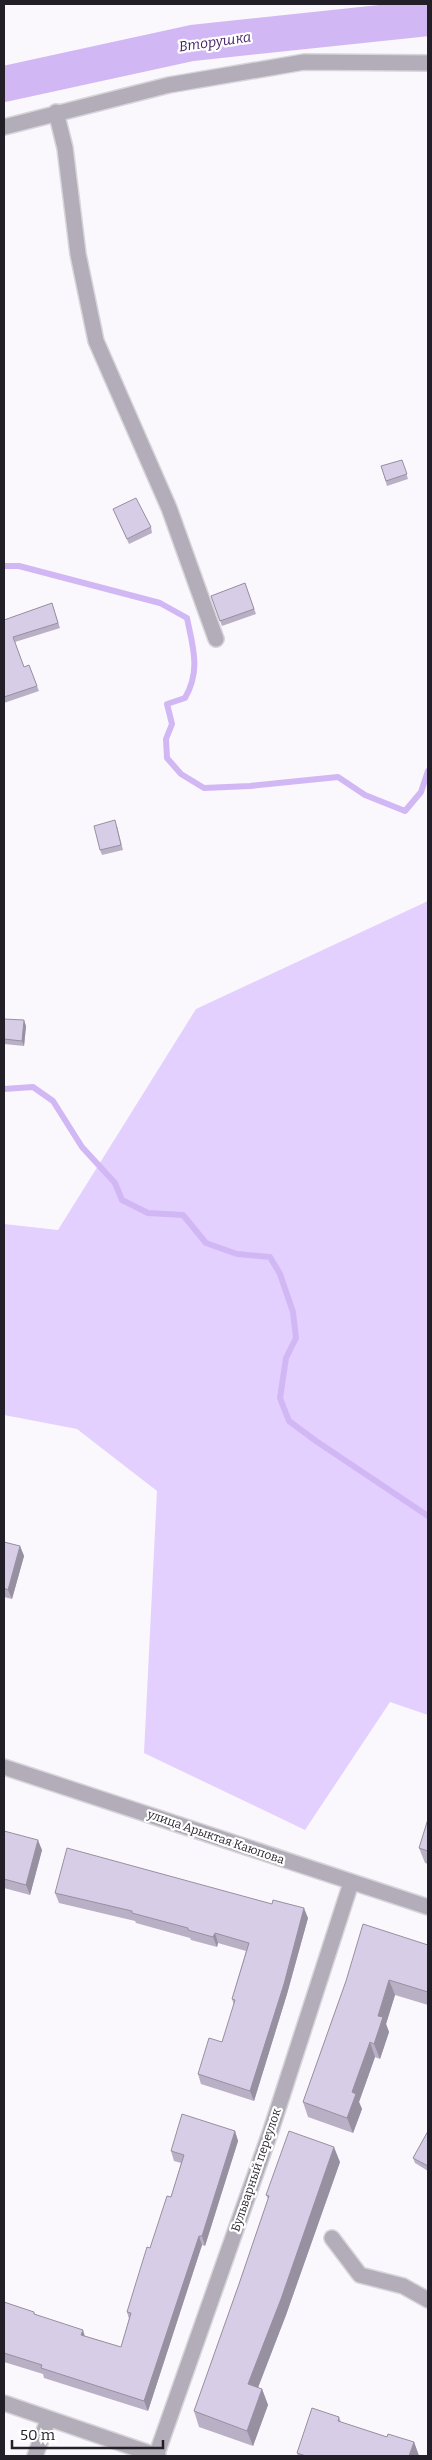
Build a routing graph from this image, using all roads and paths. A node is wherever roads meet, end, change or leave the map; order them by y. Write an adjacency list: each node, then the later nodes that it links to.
1 (428, 62): 2 (street)
2 (56, 112): 3 (street); 4 (street)
3 (4, 127)
4 (216, 639)
5 (4, 1767): 6 (street, улица Арыктая Каюпова)
6 (351, 1883): 7 (street, улица Арыктая Каюпова); 13 (street, Бульварный переулок)
7 (428, 1907)
8 (332, 2238): 9 (street)
9 (428, 2300)
10 (4, 2403): 11 (street)
11 (48, 2420): 12 (street); 13 (street)
12 (35, 2456)
13 (157, 2456)

